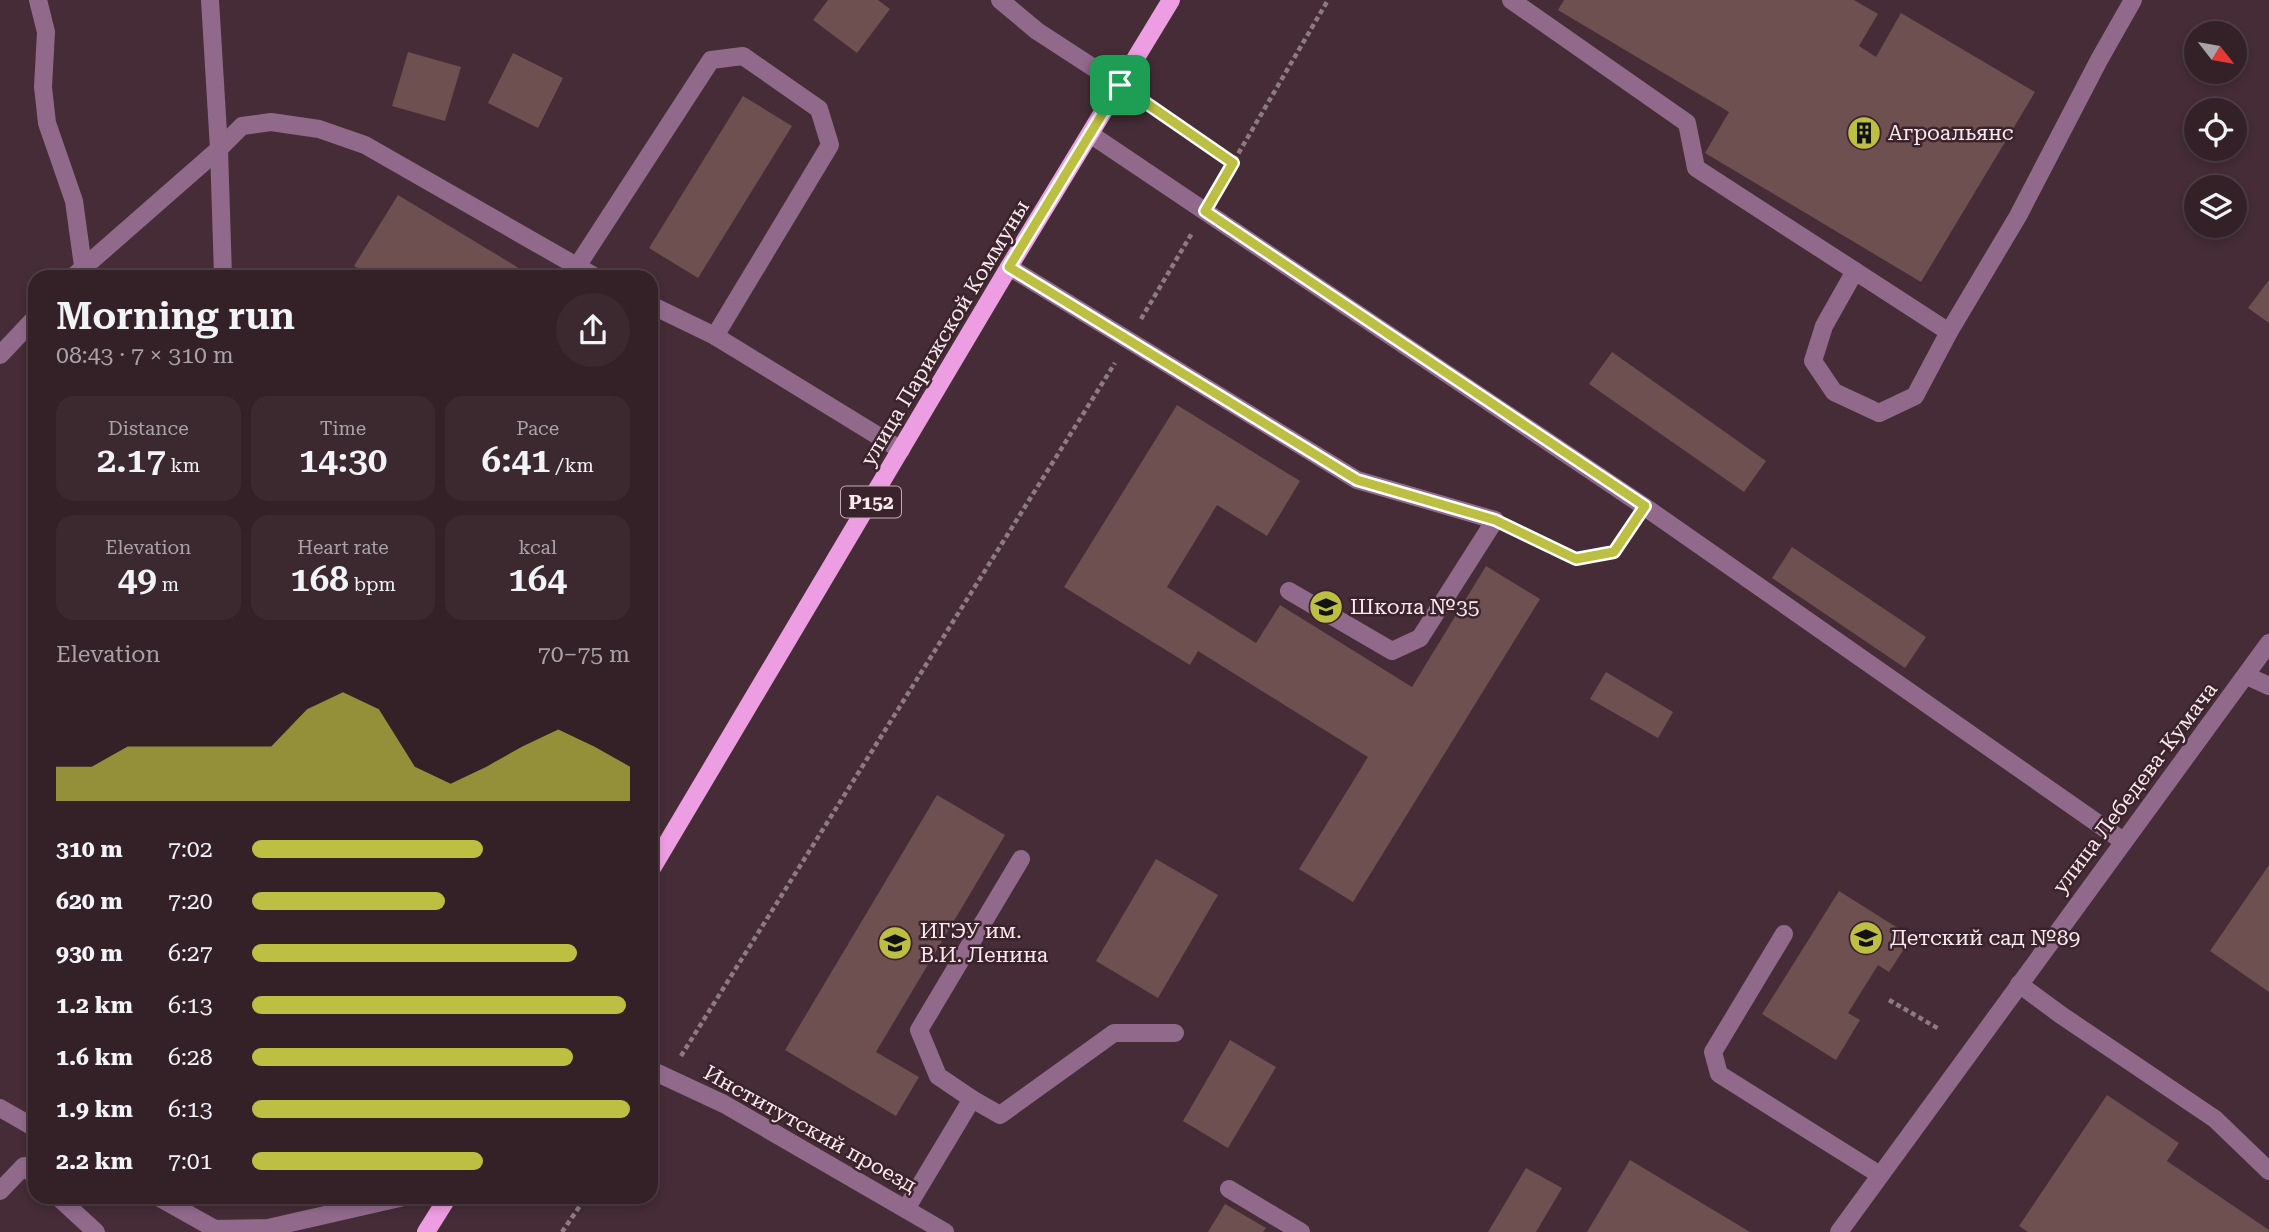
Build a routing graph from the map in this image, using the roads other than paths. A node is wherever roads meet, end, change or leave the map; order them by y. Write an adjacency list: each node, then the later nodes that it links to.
1 (38, 0): 12 (street)
2 (210, 0): 9 (street)
3 (1000, 0): 7 (street)
4 (1171, 0): 7 (main road, улица Парижской Коммуны / Р152)
5 (1511, 0): 16 (street)
6 (2133, 0): 19 (street)
7 (1120, 85): 8 (main road, улица Парижской Коммуны / Р152)
8 (1090, 134): 10 (main road, улица Парижской Коммуны / Р152); 27 (street)
9 (219, 149): 11 (street); 13 (street); 14 (street)
10 (1009, 267): 22 (main road, улица Парижской Коммуны / Р152); 23 (street)
11 (576, 268): 15 (street); 20 (street)
12 (78, 270)
13 (79, 270)
14 (223, 270)
15 (580, 270)
16 (1855, 271): 19 (street); 19 (street)
17 (658, 308): 20 (street)
18 (28, 325): 21 (street)
19 (1949, 332)
20 (715, 336): 22 (street)
21 (0, 355)
22 (901, 450): 28 (main road, улица Парижской Коммуны / Р152)
23 (1289, 591)
24 (2269, 643): 25 (street, улица Лебедева-Кумача)
25 (2247, 676): 26 (street); 27 (street, улица Лебедева-Кумача)
26 (2269, 686)
27 (2123, 841): 31 (street, улица Лебедева-Кумача)
28 (658, 858)
29 (1021, 859): 34 (street)
30 (1784, 934): 39 (street)
31 (2019, 984): 38 (street); 39 (street, улица Лебедева-Кумача)
32 (1175, 1033): 34 (street)
33 (659, 1074): 46 (street, Институтский проезд)
34 (972, 1099): 46 (street)
35 (0, 1108): 36 (street)
36 (28, 1124)
37 (28, 1170): 41 (street)
38 (2269, 1171)
39 (1880, 1175): 51 (street, улица Лебедева-Кумача)
40 (1229, 1189): 50 (street)
41 (0, 1191)
42 (66, 1204): 47 (street)
43 (170, 1204): 44 (street)
44 (373, 1204)
45 (444, 1204): 48 (main road)
46 (906, 1209): 49 (street, Институтский проезд)
47 (96, 1232)
48 (426, 1232)
49 (945, 1232)
50 (1301, 1232)
51 (1839, 1232)

